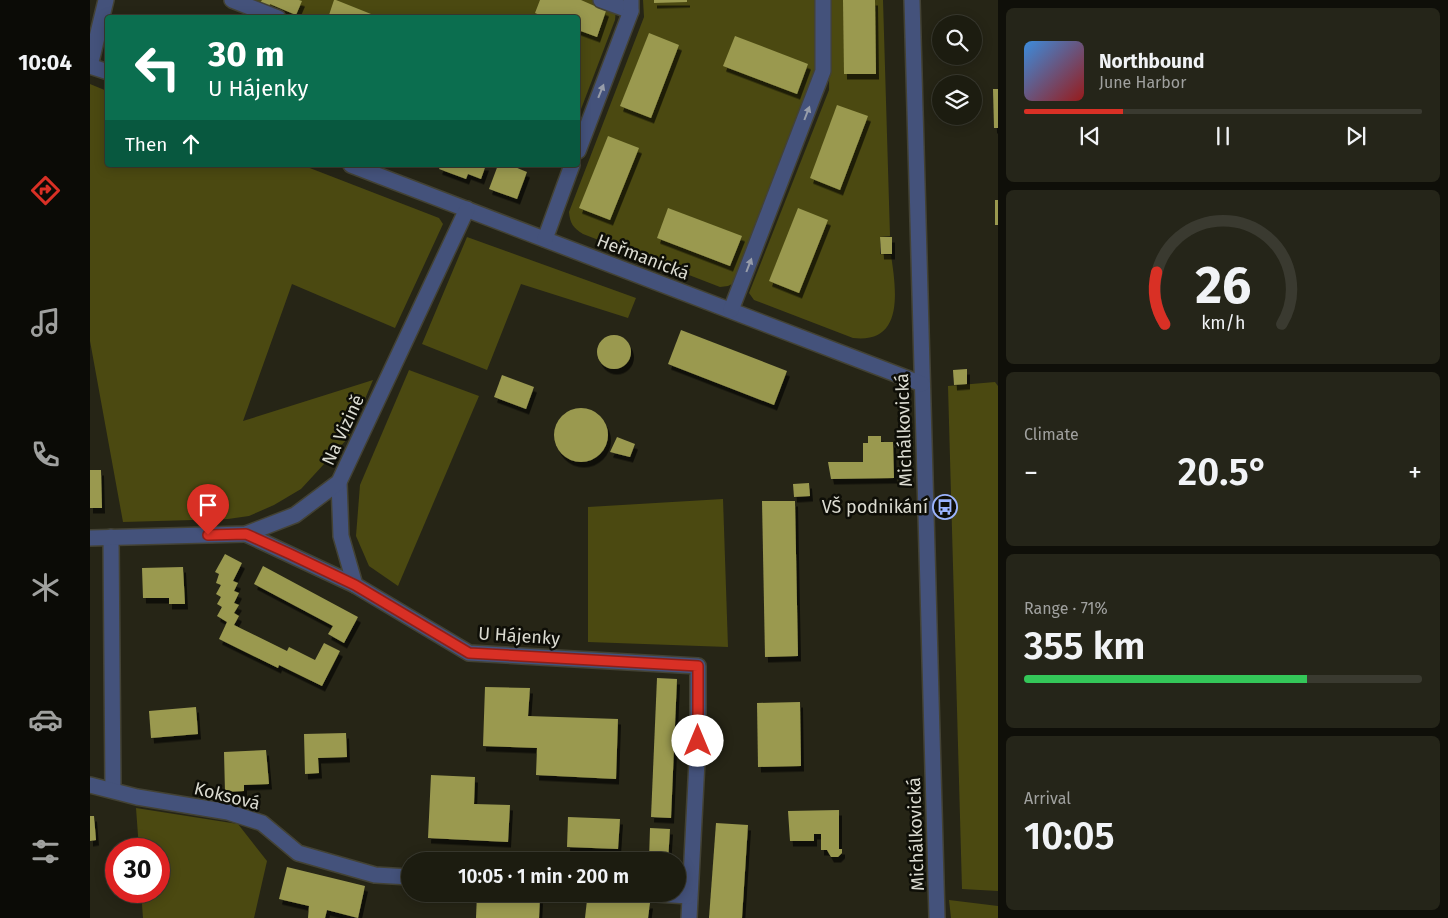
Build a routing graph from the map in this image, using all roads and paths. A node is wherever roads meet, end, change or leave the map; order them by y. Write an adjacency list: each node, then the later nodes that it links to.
1 (232, 0): 7 (street)
2 (601, 0): 6 (street)
3 (823, 0): 15 (street, one-way to 3)
4 (912, 0): 16 (street, Michálkovická)
5 (101, 2): 8 (street)
6 (631, 6): 10 (street, one-way to 6)
7 (270, 15)
8 (90, 66): 9 (street)
9 (105, 71)
10 (580, 135)
11 (356, 167): 13 (street, Heřmanická)
12 (571, 167): 14 (street)
13 (467, 209): 14 (street, Heřmanická); 17 (street, Na Vizině)
14 (545, 240): 15 (street, Heřmanická)
15 (731, 310): 16 (street, Heřmanická)
16 (922, 384): 27 (street, Michálkovická)
17 (339, 482): 18 (street, Na Vizině); 21 (street)
18 (246, 534): 19 (street, Na Vizině); 21 (street, U Hájenky)
19 (111, 537): 20 (street, Na Vizině); 23 (street)
20 (90, 538)
21 (355, 585): 25 (street, U Hájenky)
22 (90, 785): 23 (street, Koksová)
23 (113, 789): 24 (street, Koksová)
24 (401, 877)
25 (688, 896): 26 (street)
26 (689, 918)
27 (937, 918)

